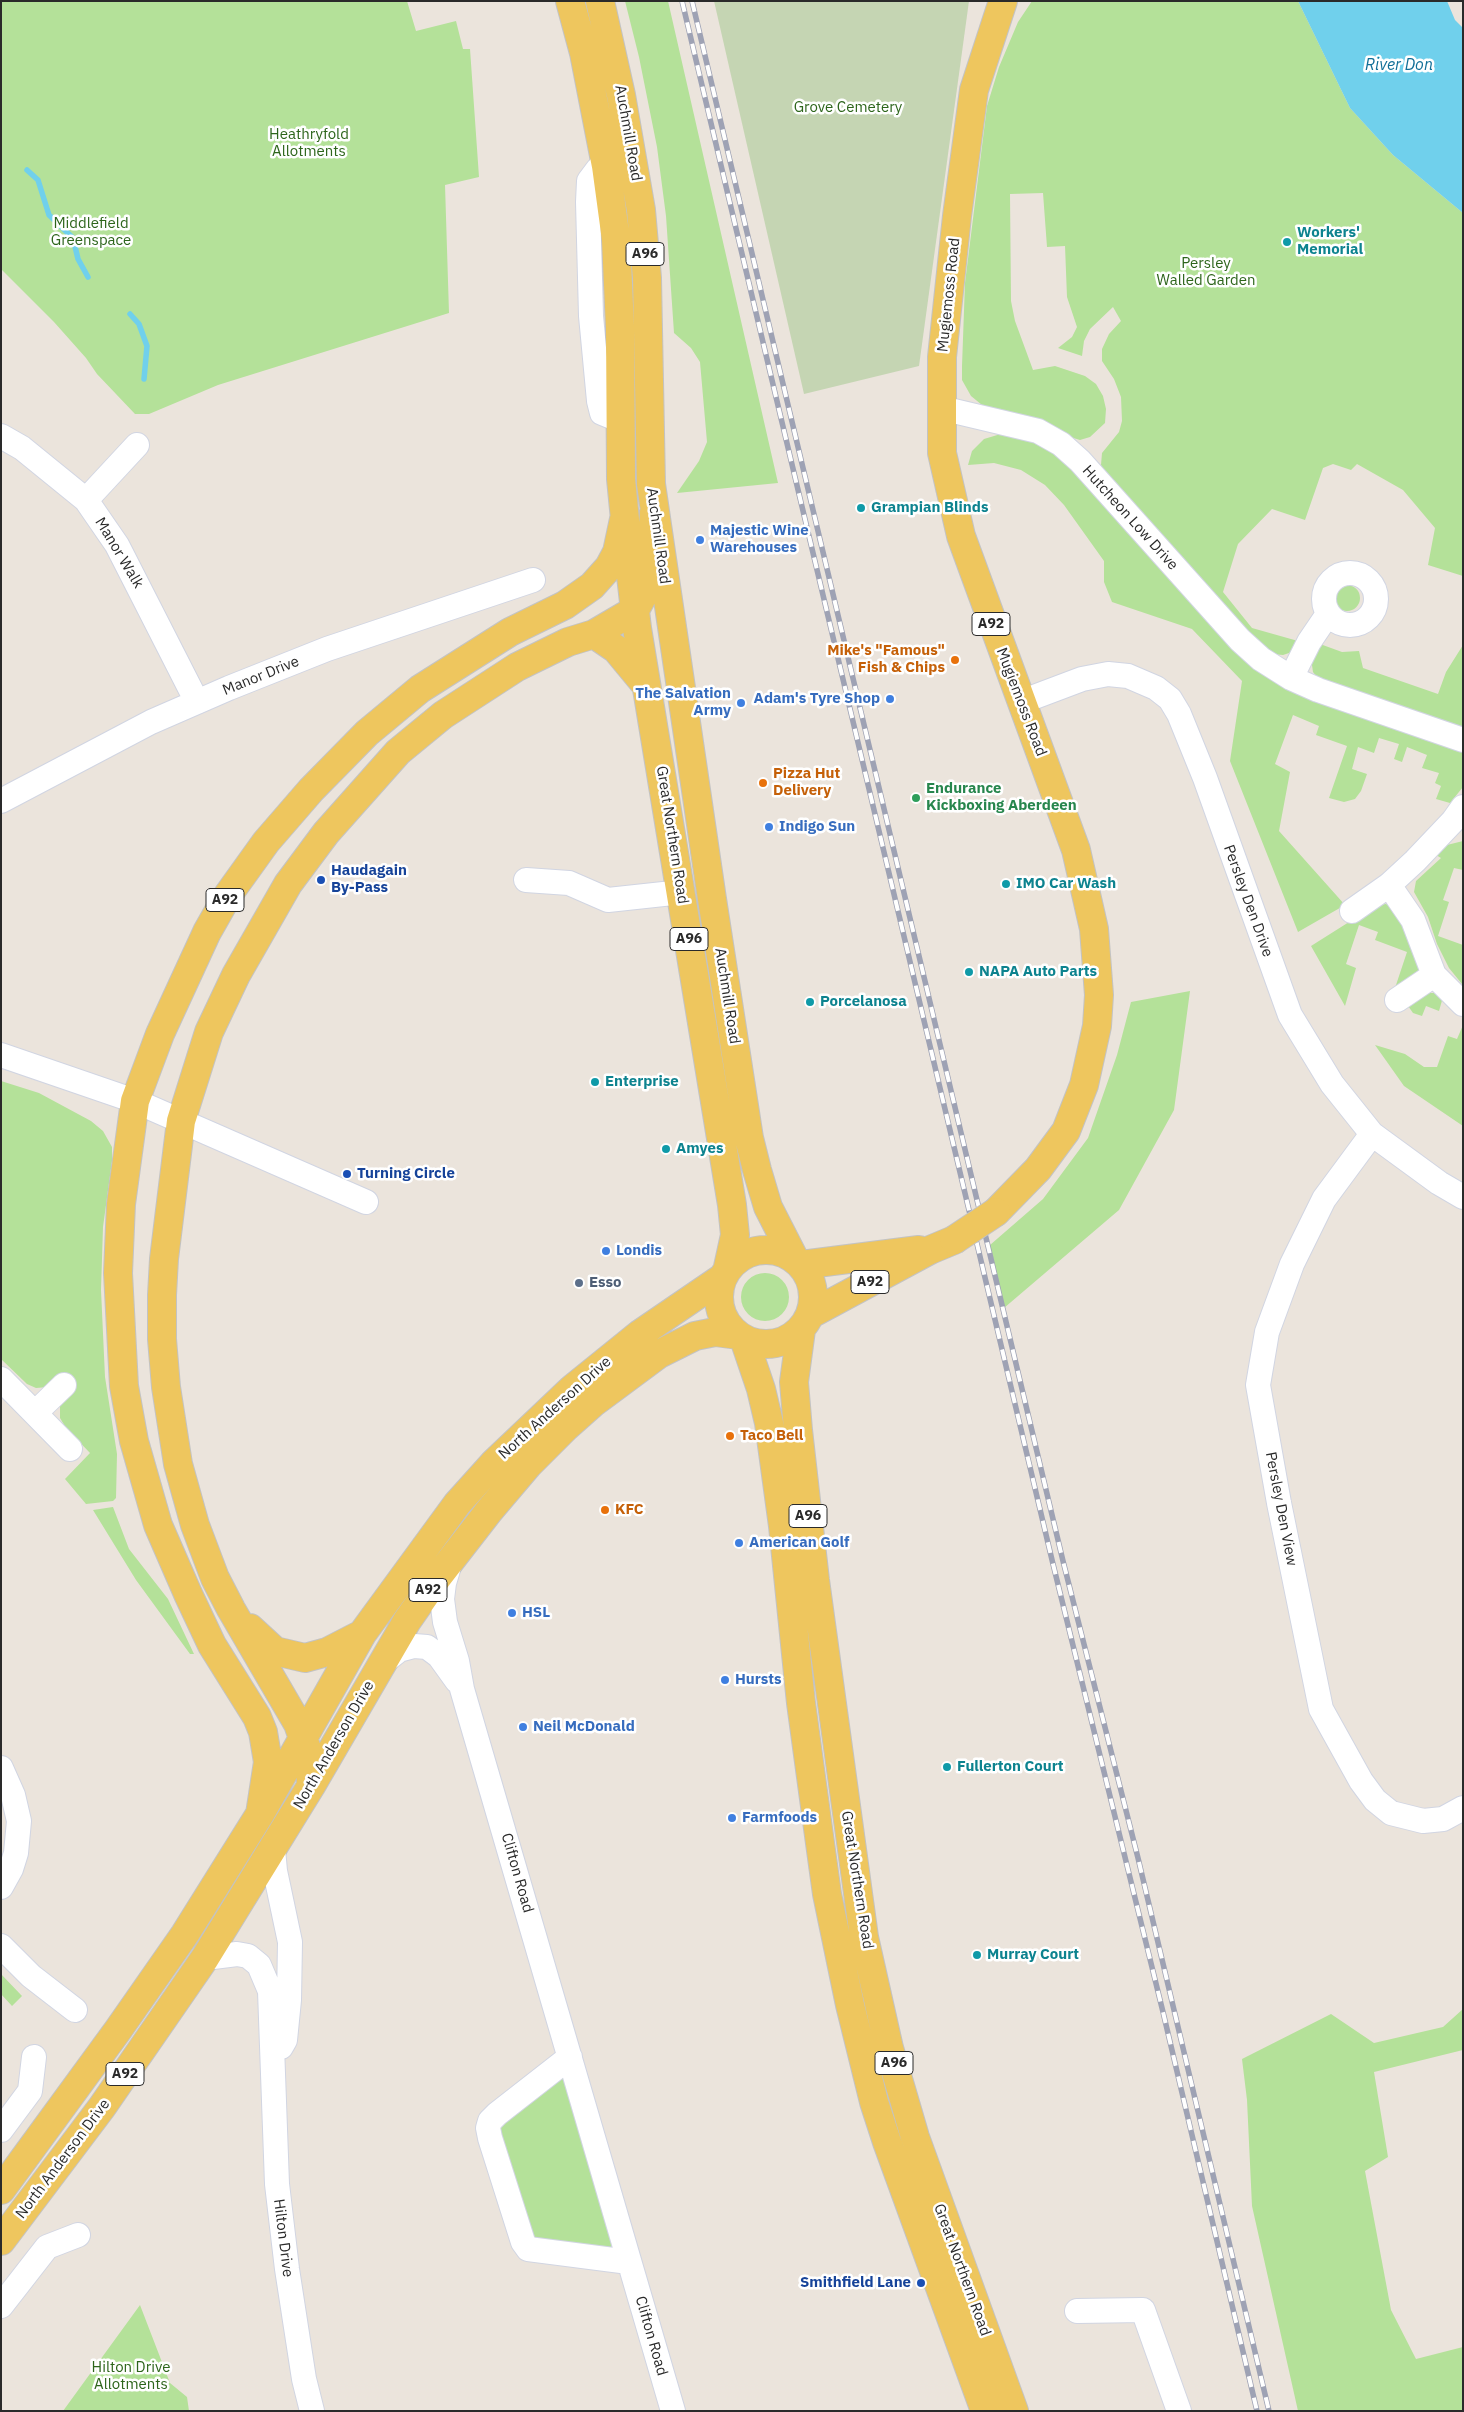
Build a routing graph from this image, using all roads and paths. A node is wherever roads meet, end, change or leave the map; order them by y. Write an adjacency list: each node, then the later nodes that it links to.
1 (570, 1): 9 (main road, Auchmill Road / A96)
2 (600, 1): 8 (main road, Auchmill Road / A96)
3 (1003, 1): 4 (main road, Mugiemoss Road / A92)
4 (940, 408): 14 (street, Hutcheon Low Drive); 17 (main road, Mugiemoss Road / A92)
5 (1, 436): 7 (street, Manor Walk)
6 (136, 445): 7 (street)
7 (86, 500): 16 (street, Manor Walk)
8 (654, 512): 11 (main road); 35 (main road, Auchmill Road / A96)
9 (624, 519): 11 (main road, Auchmill Road / A96); 29 (main road, A92)
10 (533, 580): 16 (street, Manor Drive)
11 (635, 610): 13 (main road); 15 (main road, Great Northern Road / A96)
12 (1328, 614): 14 (street)
13 (594, 634): 15 (main road); 30 (main road)
14 (1291, 678): 18 (street, Hutcheon Low Drive)
15 (647, 688): 23 (main road, Great Northern Road / A96)
16 (198, 702): 19 (street, Manor Drive)
17 (1021, 702): 31 (street, Persley Den Drive); 34 (main road, Mugiemoss Road / A92, bridge)
18 (1463, 740)
19 (1, 801)
20 (1463, 807): 22 (street)
21 (526, 880): 23 (street)
22 (1389, 885): 24 (street); 25 (street)
23 (682, 892): 36 (main road, Great Northern Road / A96)
24 (1352, 911)
25 (1434, 974): 26 (street); 27 (street)
26 (1397, 1000)
27 (1463, 1004)
28 (1, 1055): 29 (street)
29 (135, 1101): 30 (street); 52 (main road, A92)
30 (181, 1122): 33 (street); 44 (main road)
31 (1372, 1134): 32 (street, Persley Den Drive); 51 (street, Persley Den View)
32 (1463, 1197)
33 (366, 1202)
34 (942, 1245): 35 (main road, A92); 37 (main road, Mugiemoss Road / A92)
35 (798, 1261): 36 (main road, A92); 37 (main road)
36 (725, 1273): 38 (main road); 45 (main road, North Anderson Drive / A92)
37 (806, 1322): 38 (main road, A92); 71 (main road, Great Northern Road / A96)
38 (741, 1337): 43 (main road, North Anderson Drive / A92); 70 (main road, Great Northern Road / A96)
39 (1, 1379): 41 (street)
40 (64, 1385): 41 (street)
41 (35, 1413): 42 (street)
42 (70, 1449)
43 (452, 1557): 46 (main road, North Anderson Drive / A92); 47 (street, Clifton Road)
44 (230, 1609): 45 (main road); 48 (main road)
45 (362, 1634): 48 (main road, North Anderson Drive / A92)
46 (380, 1665): 47 (street, Clifton Road); 50 (main road, North Anderson Drive / A92)
47 (462, 1689): 59 (street, Clifton Road)
48 (303, 1737): 50 (main road); 52 (main road, North Anderson Drive / A92)
49 (1, 1768): 54 (street)
50 (311, 1786): 53 (main road, North Anderson Drive / A92)
51 (1463, 1808)
52 (260, 1814): 62 (main road, North Anderson Drive / A92)
53 (273, 1849): 56 (main road, North Anderson Drive / A92); 60 (street, Hilton Drive)
54 (2, 1887)
55 (1, 1946): 57 (street)
56 (205, 1958): 60 (street, Hilton Drive); 64 (main road, North Anderson Drive / A92)
57 (76, 2010)
58 (34, 2057): 61 (street)
59 (570, 2057): 65 (street, Clifton Road); 65 (street)
60 (274, 2064): 68 (street, Hilton Drive)
61 (1, 2130)
62 (1, 2190)
63 (78, 2235): 66 (street)
64 (1, 2241)
65 (629, 2262): 69 (street, Clifton Road)
66 (1, 2306)
67 (1077, 2311): 72 (street)
68 (312, 2411)
69 (673, 2411)
70 (985, 2411)
71 (1014, 2411)
72 (1180, 2411)

